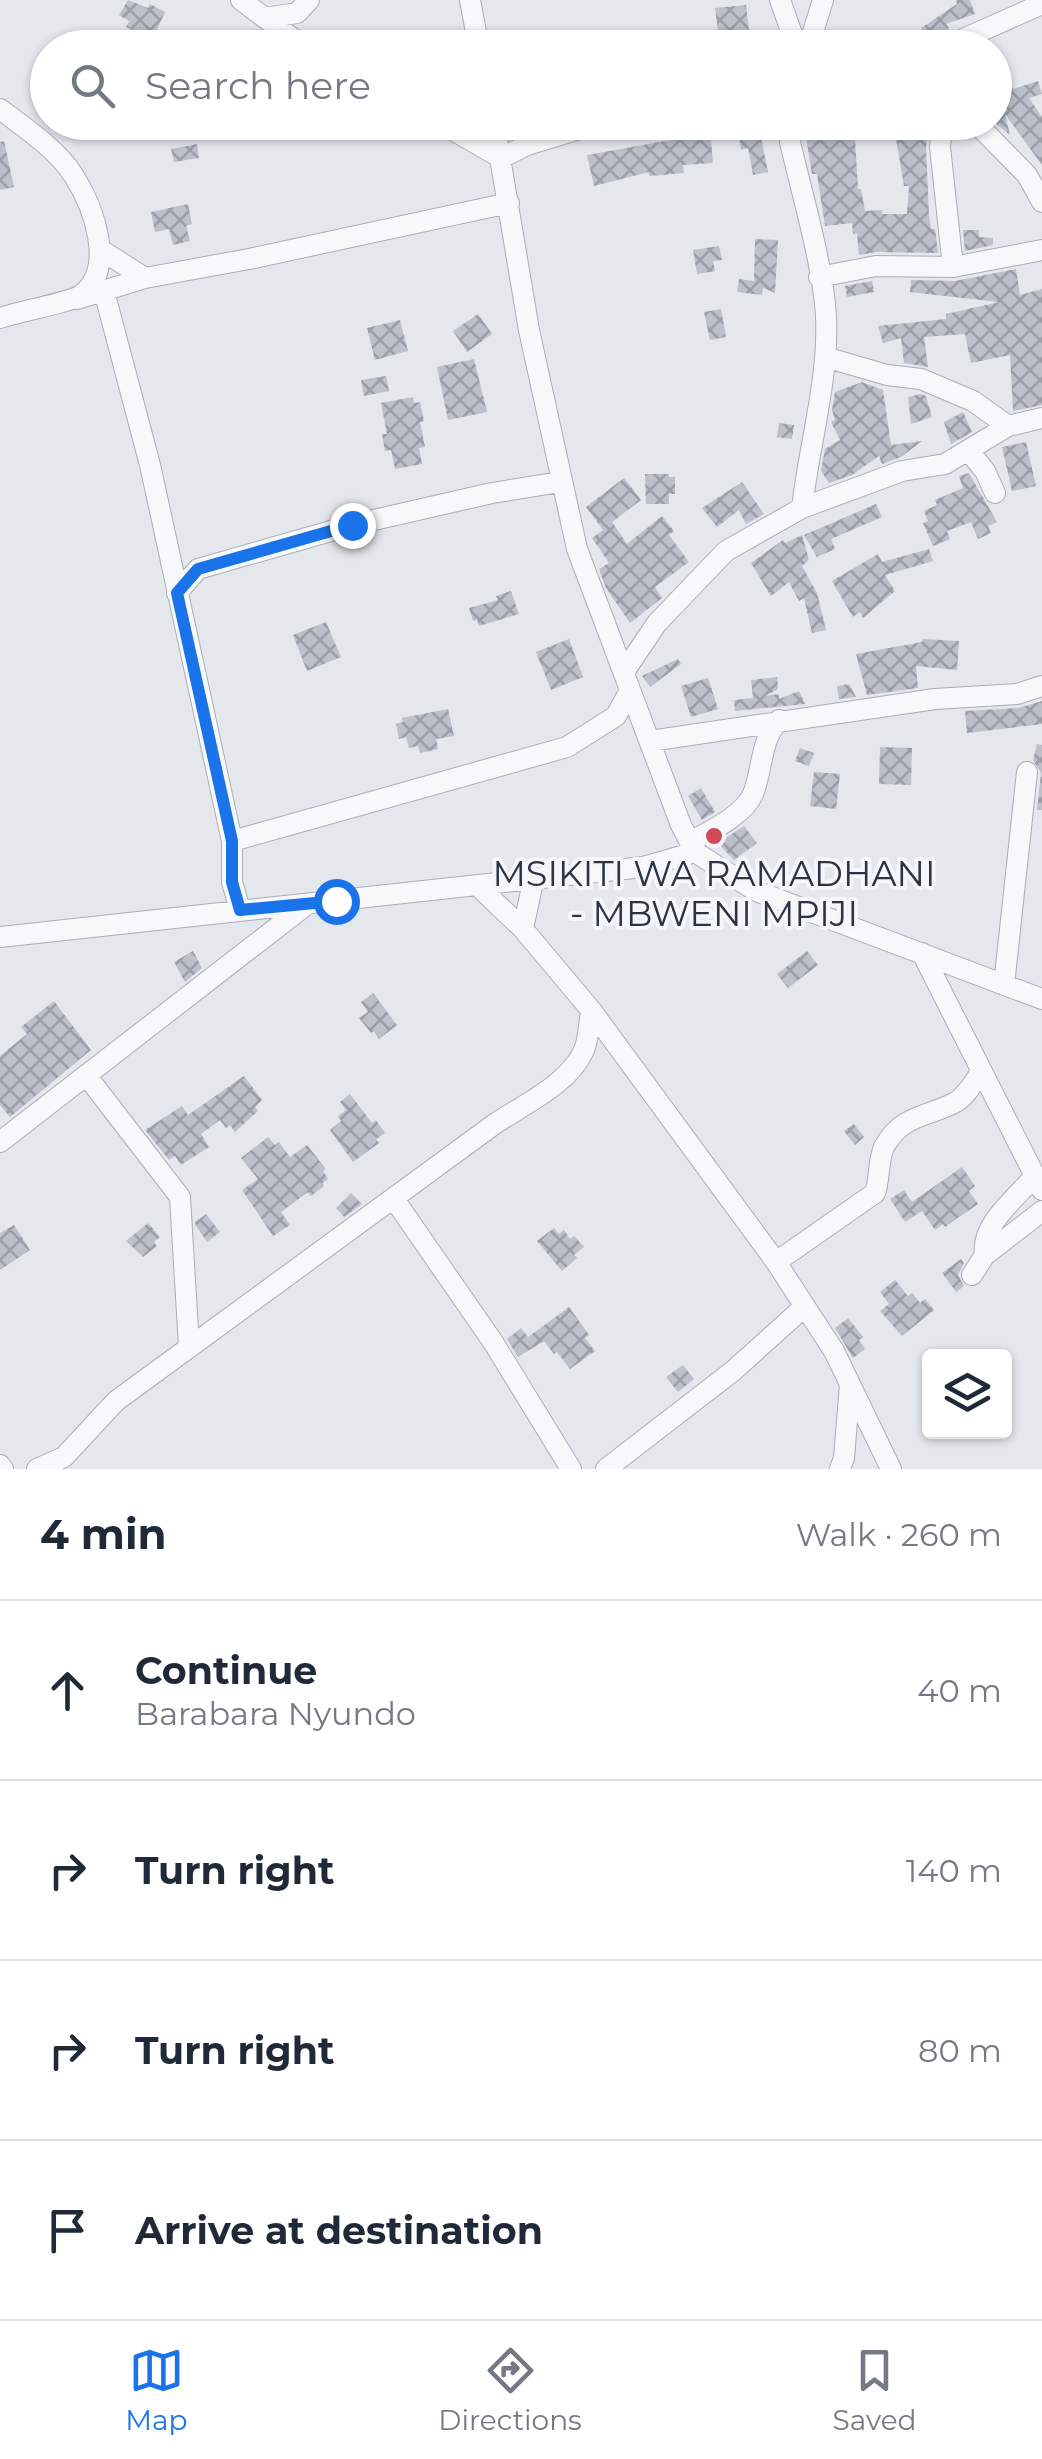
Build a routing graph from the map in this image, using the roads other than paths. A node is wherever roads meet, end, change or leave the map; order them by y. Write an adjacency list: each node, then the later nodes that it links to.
1 (242, 0): 7 (street)
2 (470, 0): 9 (street)
3 (780, 0): 10 (street)
4 (823, 0): 11 (street)
5 (1042, 4): 12 (street)
6 (303, 6): 7 (street)
7 (265, 18): 8 (street)
8 (282, 30)
9 (476, 30)
10 (791, 30)
11 (814, 30)
12 (984, 30)
13 (0, 108): 14 (street)
14 (30, 133)
15 (38, 140): 25 (street)
16 (470, 140): 22 (street)
17 (498, 140): 22 (street)
18 (543, 140): 22 (street)
19 (790, 140): 28 (street)
20 (941, 140): 27 (street)
21 (993, 140): 24 (street)
22 (501, 158): 23 (street)
23 (508, 202): 29 (street); 37 (street)
24 (1042, 202)
25 (101, 250): 29 (street); 31 (street)
26 (1042, 250): 27 (street)
27 (954, 267): 28 (street)
28 (820, 277): 33 (street)
29 (144, 278): 30 (street)
30 (104, 291): 31 (street); 40 (street)
31 (77, 298): 32 (street)
32 (0, 318)
33 (825, 357): 35 (street); 39 (street)
34 (1042, 418): 35 (street)
35 (1008, 426): 36 (street)
36 (968, 450): 38 (street); 39 (street)
37 (560, 482): 41 (street); 43 (street)
38 (995, 493)
39 (802, 508): 43 (street)
40 (170, 561): 41 (street); 42 (street)
41 (198, 569): 42 (street)
42 (177, 593): 48 (street)
43 (627, 681): 46 (street); 48 (street)
44 (1042, 686): 45 (street)
45 (780, 720): 46 (street); 49 (street)
46 (650, 741): 49 (street)
47 (1027, 772): 57 (street)
48 (232, 841): 53 (street)
49 (693, 847): 50 (street); 56 (street)
50 (534, 876): 51 (street); 54 (street)
51 (478, 886): 52 (street); 54 (street)
52 (306, 905): 53 (street); 61 (street)
53 (240, 910): 55 (street)
54 (523, 929): 59 (street)
55 (0, 938)
56 (922, 953): 57 (street); 60 (street)
57 (1004, 985): 58 (street)
58 (1042, 999)
59 (591, 1010): 64 (street); 67 (street)
60 (980, 1072): 63 (street); 67 (street)
61 (86, 1076): 62 (street); 70 (street)
62 (0, 1142)
63 (1038, 1183): 66 (street)
64 (394, 1199): 70 (street); 74 (street)
65 (1042, 1211): 66 (street)
66 (984, 1256): 68 (street)
67 (776, 1262): 69 (street)
68 (972, 1275)
69 (803, 1308): 71 (street); 75 (street)
70 (190, 1348): 72 (street)
71 (850, 1382): 76 (street); 77 (street)
72 (68, 1463): 73 (street)
73 (37, 1469)
74 (571, 1469)
75 (606, 1469)
76 (840, 1469)
77 (891, 1469)

